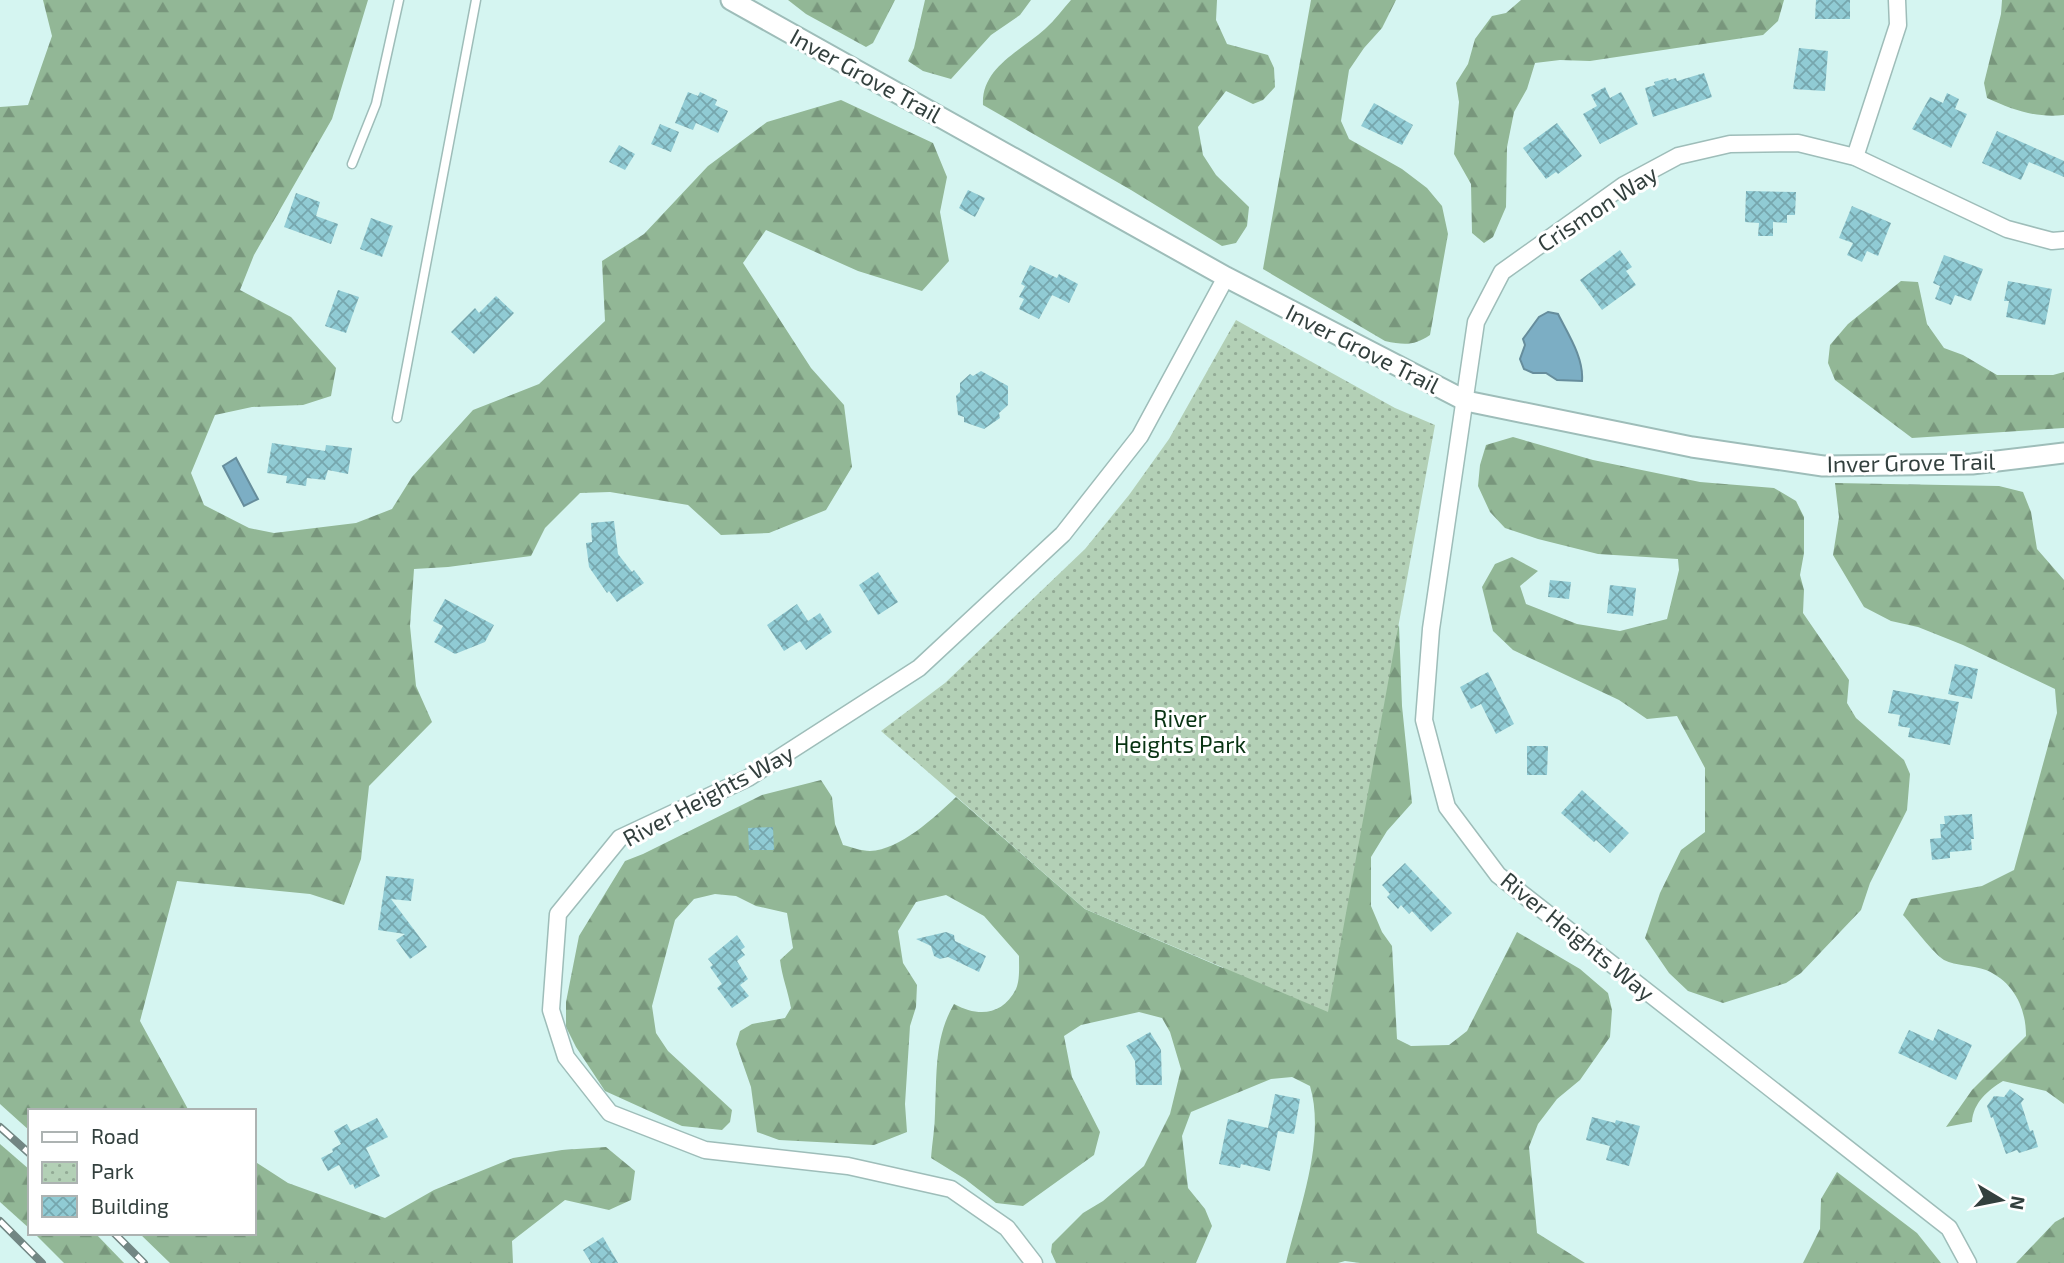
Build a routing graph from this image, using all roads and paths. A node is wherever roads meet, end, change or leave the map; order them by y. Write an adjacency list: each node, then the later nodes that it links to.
1 (399, 0): 6 (lane)
2 (477, 0): 10 (lane)
3 (731, 0): 8 (street, Inver Grove Trail)
4 (1897, 0): 5 (street)
5 (1855, 157): 7 (street, Crismon Way); 9 (street, Crismon Way)
6 (352, 164)
7 (2064, 240)
8 (1226, 276): 9 (street, Inver Grove Trail); 12 (street, River Heights Way)
9 (1466, 401): 11 (street, Inver Grove Trail); 13 (street, River Heights Way)
10 (397, 418)
11 (2064, 453)
12 (1034, 1263)
13 (1968, 1263)

